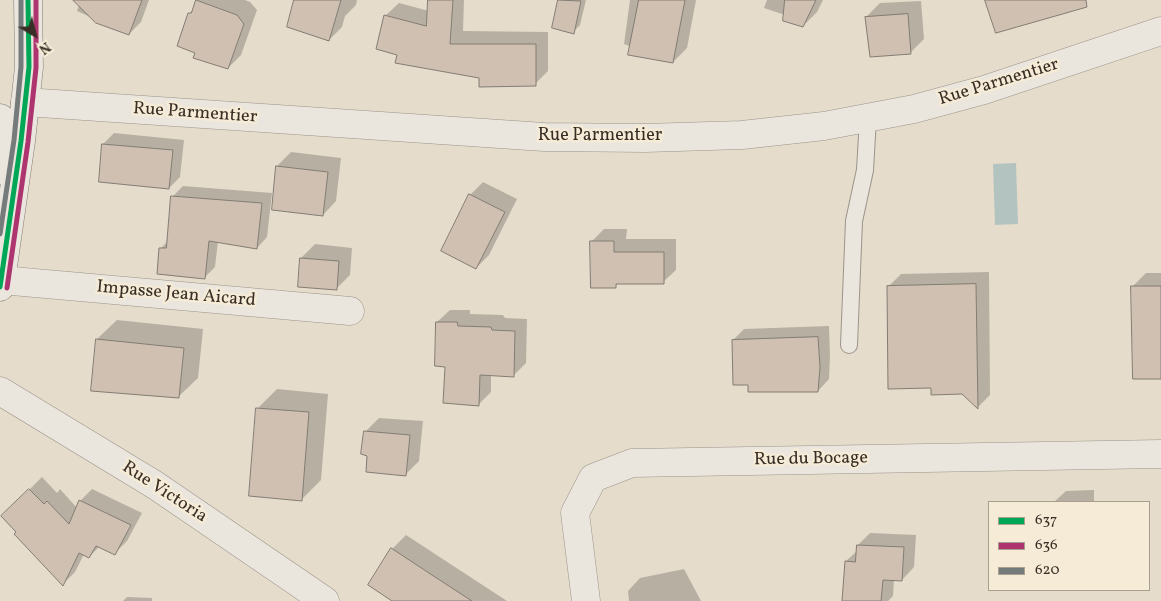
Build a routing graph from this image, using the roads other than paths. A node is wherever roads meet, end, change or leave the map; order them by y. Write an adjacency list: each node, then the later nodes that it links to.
1 (28, 0): 3 (street)
2 (1161, 31): 5 (street, Rue Parmentier)
3 (25, 102): 5 (street, Rue Parmentier); 6 (street)
4 (0, 118): 6 (street)
5 (868, 118): 9 (lane)
6 (15, 191): 7 (street)
7 (1, 284): 8 (street, Impasse Jean Aicard)
8 (350, 310)
9 (849, 345)
10 (0, 391): 12 (street, Rue Victoria)
11 (1161, 454): 13 (street, Rue du Bocage)
12 (325, 601)
13 (586, 601)

